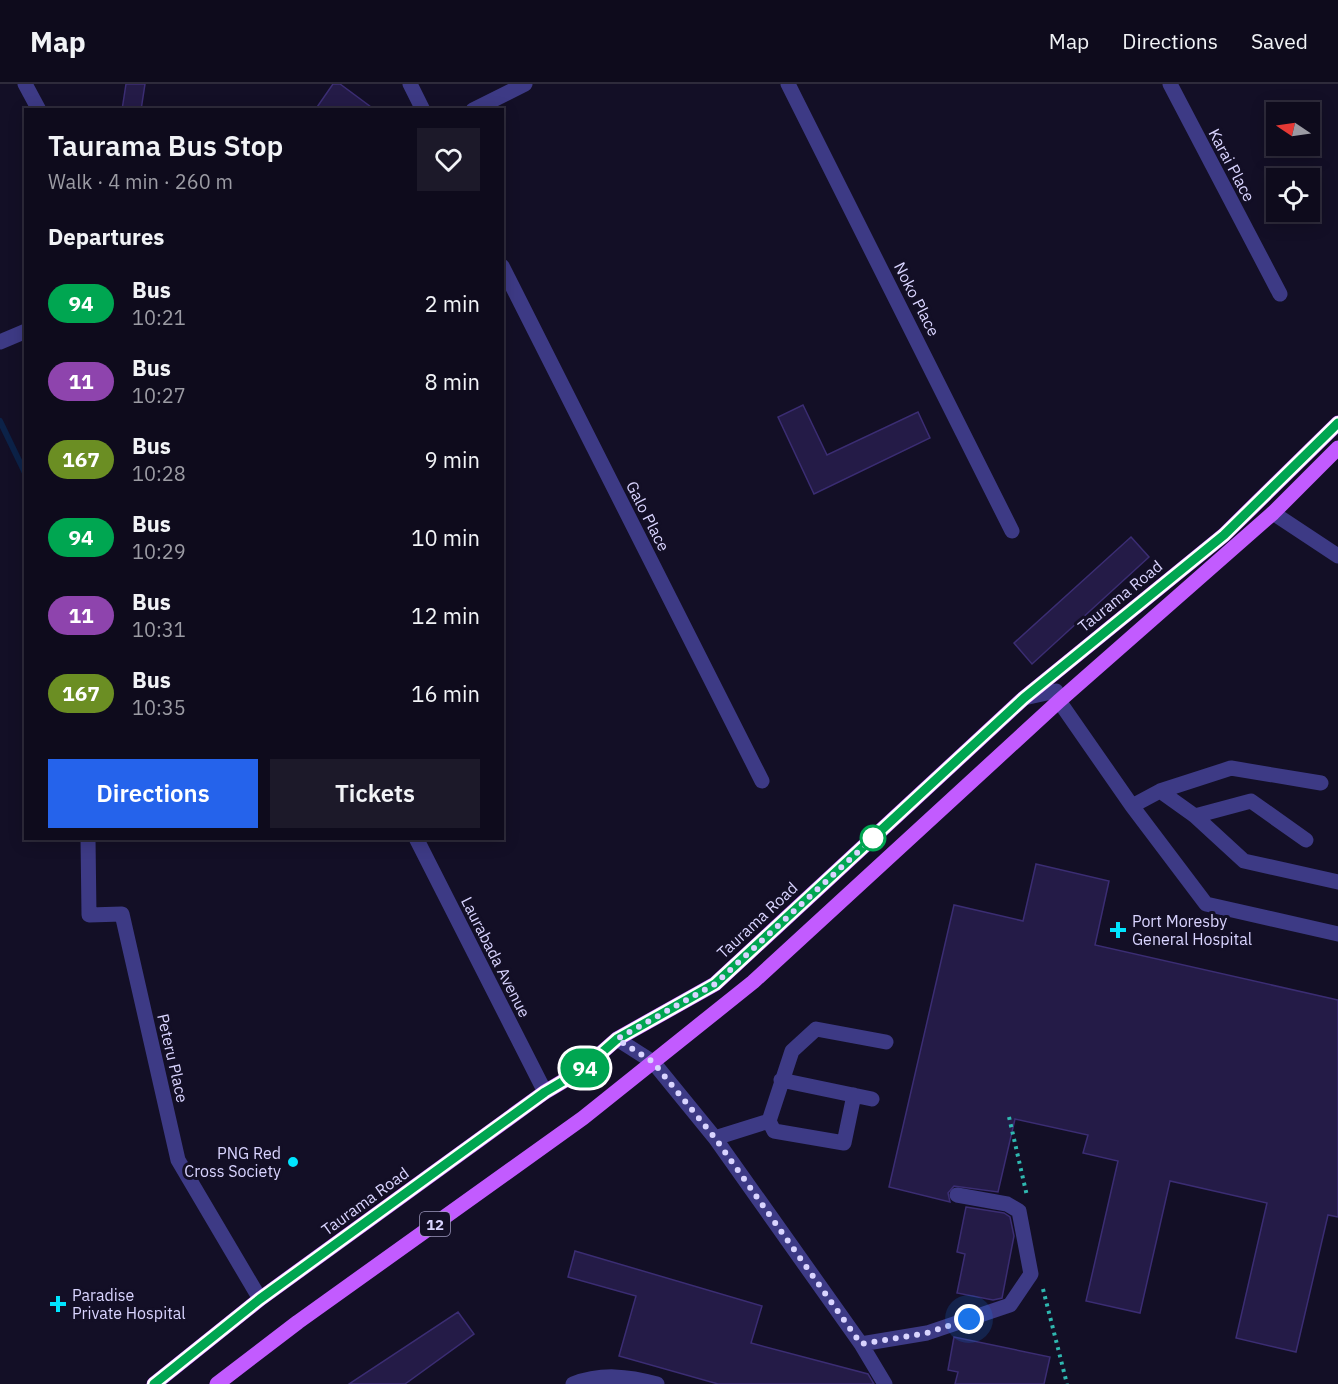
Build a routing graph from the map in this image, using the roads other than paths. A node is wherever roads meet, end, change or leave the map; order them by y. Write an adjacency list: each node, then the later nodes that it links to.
1 (25, 84): 6 (street)
2 (410, 84): 7 (street)
3 (525, 84): 8 (street)
4 (788, 84): 16 (street, Noko Place)
5 (1170, 84): 10 (street, Karai Place)
6 (38, 108)
7 (422, 108)
8 (477, 108)
9 (504, 271): 20 (street, Galo Place)
10 (1280, 294)
11 (24, 332): 12 (street)
12 (0, 342)
13 (1338, 423): 18 (main road, Taurama Road / 12)
14 (1338, 448): 15 (main road, 12)
15 (1273, 513): 17 (street); 19 (main road, 12)
16 (1012, 531)
17 (1338, 556)
18 (1024, 698): 19 (street); 30 (main road, Taurama Road / 12)
19 (1059, 701): 23 (street); 32 (main road, 12)
20 (762, 781)
21 (1320, 783): 22 (street)
22 (1160, 791): 23 (street); 24 (street)
23 (1132, 806): 29 (street)
24 (1195, 816): 27 (street); 28 (street)
25 (88, 840): 40 (street, Peteru Place)
26 (417, 840): 34 (street, Laurabada Avenue)
27 (1306, 840)
28 (1338, 882)
29 (1338, 934)
30 (617, 1039): 32 (street); 34 (main road, Taurama Road / 12)
31 (886, 1042): 33 (street)
32 (653, 1062): 38 (street); 43 (main road, 12)
33 (781, 1080): 35 (street); 37 (street)
34 (545, 1092): 40 (main road, Taurama Road / 12)
35 (854, 1095): 36 (street); 37 (street)
36 (873, 1099)
37 (769, 1121): 38 (street)
38 (715, 1138): 41 (street)
39 (957, 1195): 41 (street)
40 (260, 1299): 42 (main road, Taurama Road / 12)
41 (861, 1344): 46 (street)
42 (154, 1384)
43 (217, 1384)
44 (573, 1384): 45 (street)
45 (657, 1384)
46 (885, 1384)

